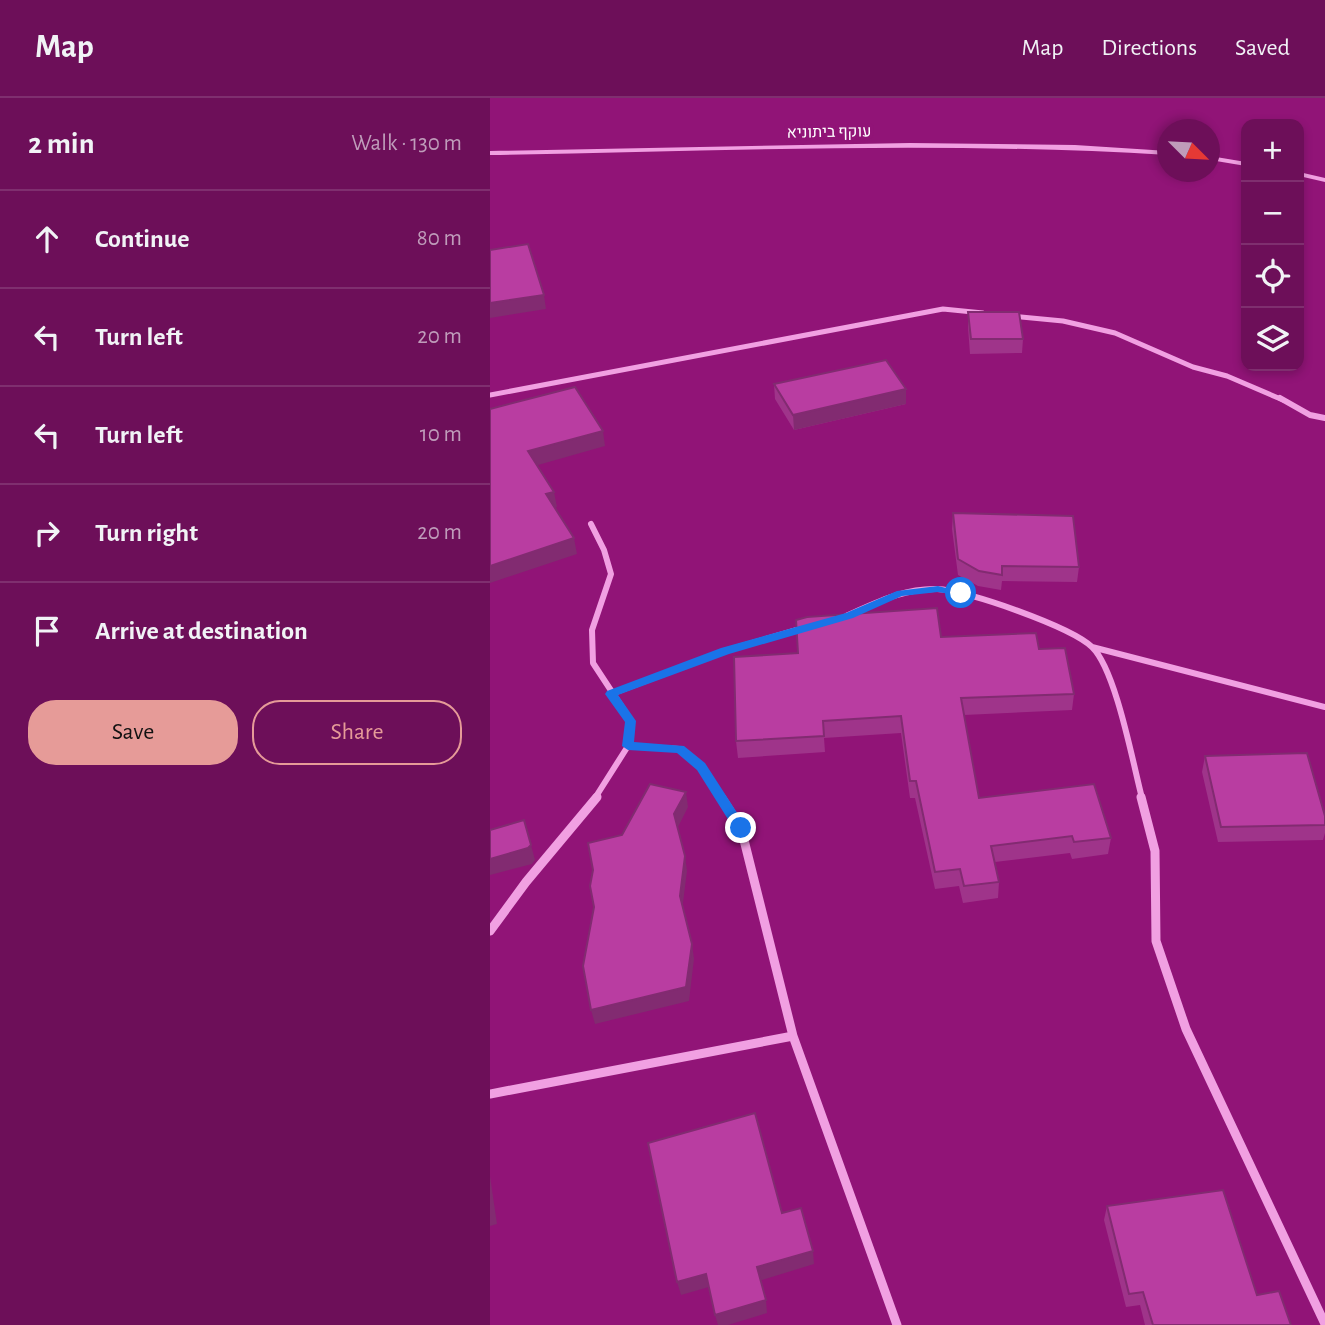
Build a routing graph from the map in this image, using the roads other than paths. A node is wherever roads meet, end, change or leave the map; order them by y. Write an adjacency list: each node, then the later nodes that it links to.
1 (1157, 152): 2 (street, עוקף ביתוניא)
2 (490, 153)
3 (1220, 160): 4 (street)
4 (1241, 163)
5 (1304, 175): 6 (street)
6 (1325, 180)
7 (996, 314): 9 (street)
8 (1009, 316): 10 (street)
9 (490, 395)
10 (1325, 418)
11 (591, 524): 15 (street)
12 (837, 619): 14 (street)
13 (812, 626): 15 (street)
14 (1092, 647): 16 (street); 21 (street)
15 (611, 694): 17 (street)
16 (1325, 707)
17 (628, 746): 18 (street); 19 (street)
18 (490, 931)
19 (793, 1036): 20 (street); 22 (street)
20 (490, 1094)
21 (1325, 1324)
22 (897, 1325)

